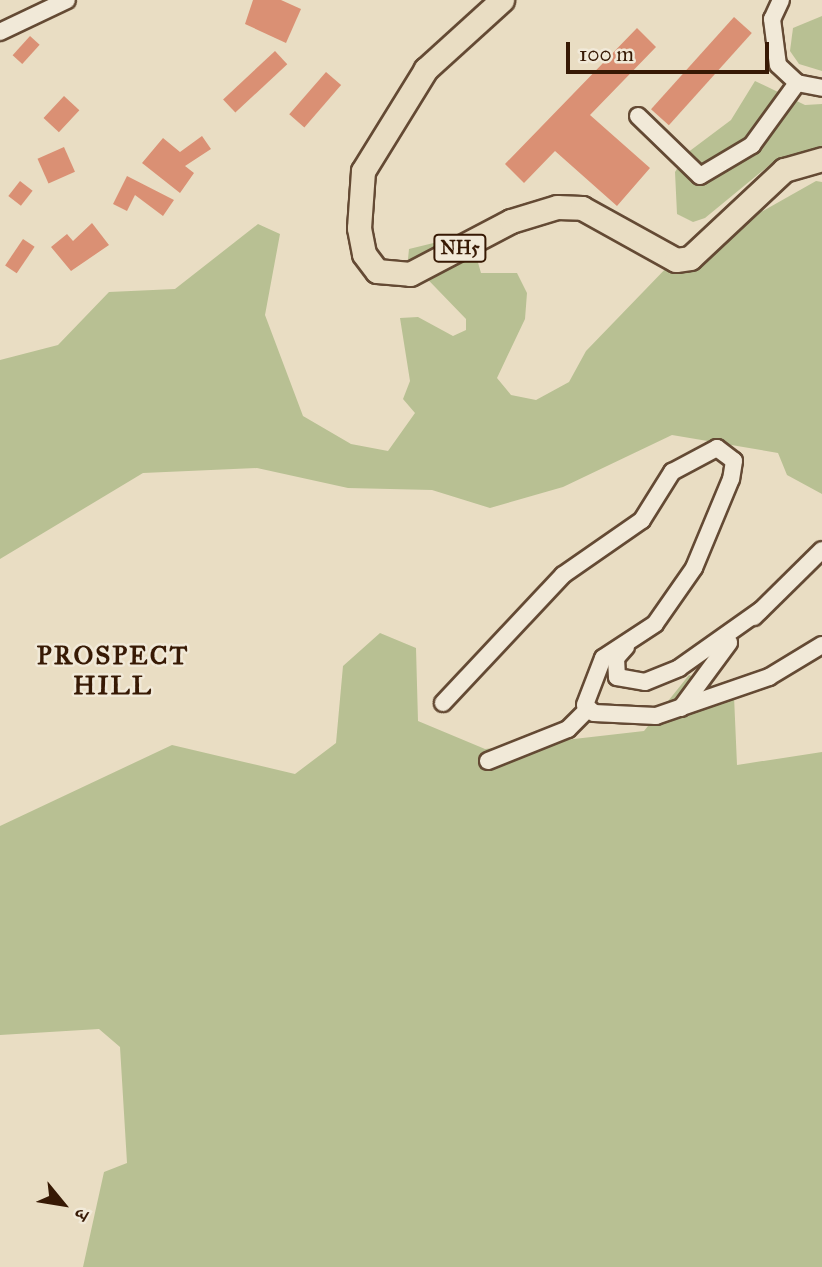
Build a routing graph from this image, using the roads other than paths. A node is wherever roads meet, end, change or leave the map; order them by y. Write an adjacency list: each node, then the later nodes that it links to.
1 (67, 0): 4 (street)
2 (502, 0): 8 (highway, NH5)
3 (781, 0): 5 (street)
4 (0, 32)
5 (797, 83): 6 (street); 7 (street)
6 (822, 88)
7 (638, 116)
8 (822, 159)
9 (822, 550): 10 (street)
10 (761, 610): 11 (street); 14 (street)
11 (637, 635): 13 (street); 15 (street)
12 (822, 645): 14 (street)
13 (443, 703)
14 (681, 708): 15 (street)
15 (587, 710): 16 (street)
16 (488, 761)

